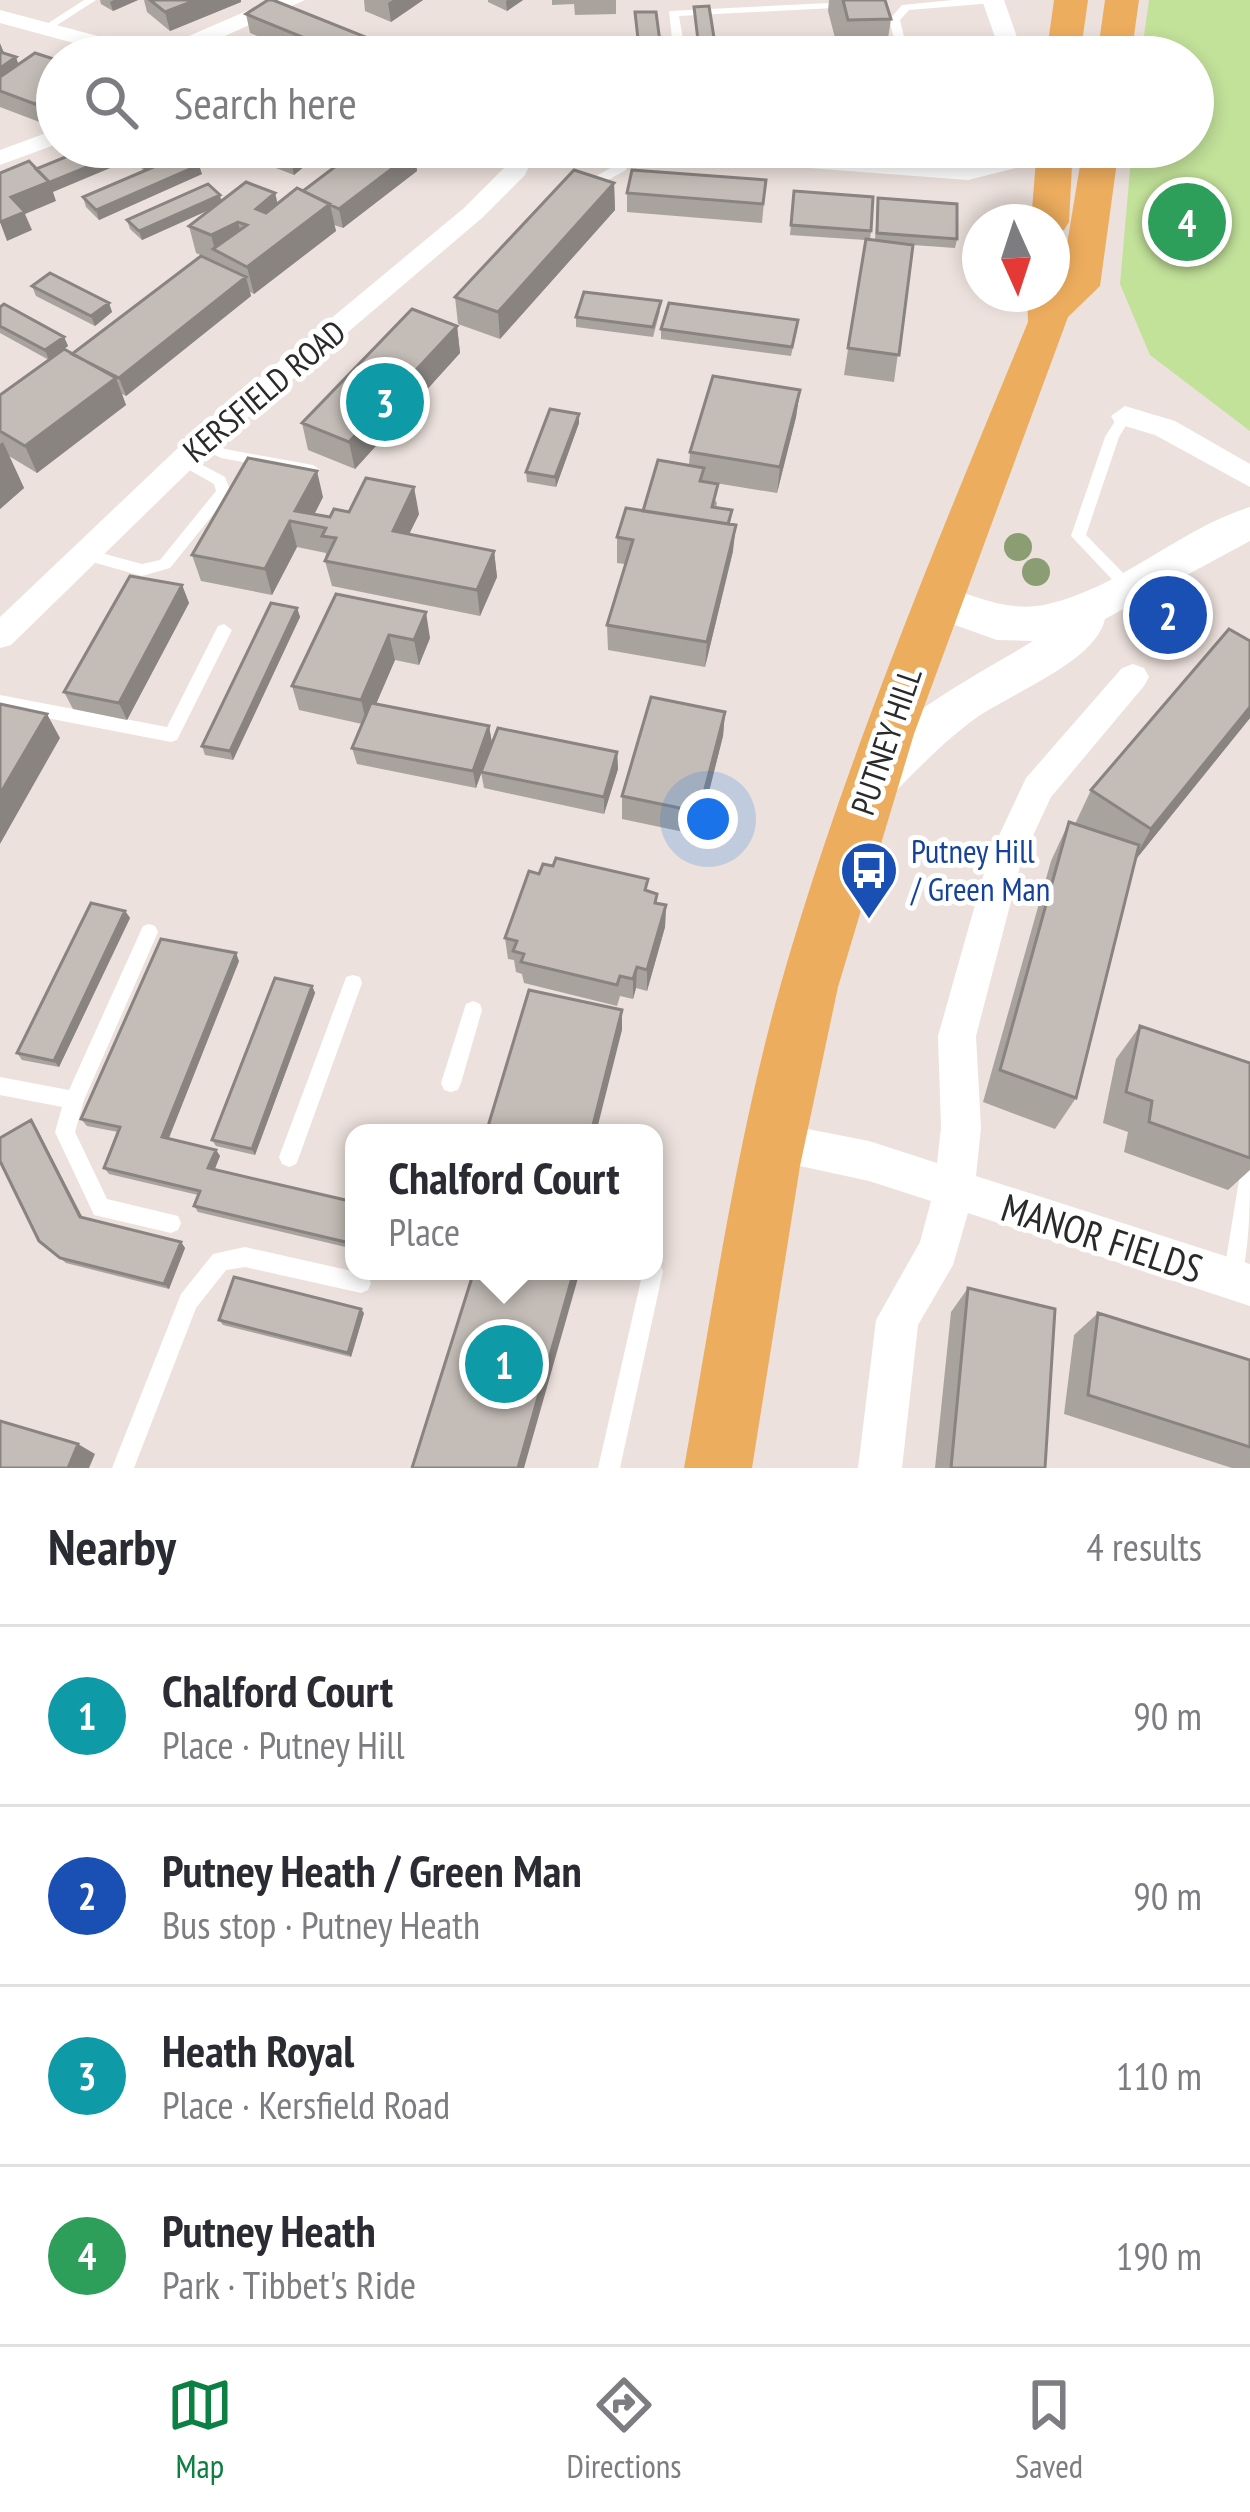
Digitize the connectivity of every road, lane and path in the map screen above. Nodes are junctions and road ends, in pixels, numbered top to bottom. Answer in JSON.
{"nodes":[{"id":1,"x":91,"y":0,"type":"edge"},
{"id":2,"x":294,"y":0,"type":"edge"},
{"id":3,"x":993,"y":0,"type":"edge"},
{"id":4,"x":1072,"y":0,"type":"edge"},
{"id":5,"x":1121,"y":0,"type":"edge"},
{"id":6,"x":857,"y":5,"type":"edge"},
{"id":7,"x":0,"y":16,"type":"edge"},
{"id":8,"x":44,"y":29,"type":"junction"},
{"id":9,"x":70,"y":36,"type":"edge"},
{"id":10,"x":203,"y":36,"type":"edge"},
{"id":11,"x":677,"y":36,"type":"edge"},
{"id":12,"x":896,"y":36,"type":"edge"},
{"id":13,"x":1005,"y":36,"type":"edge"},
{"id":14,"x":1066,"y":36,"type":"edge"},
{"id":15,"x":1117,"y":36,"type":"edge"},
{"id":16,"x":36,"y":144,"type":"edge"},
{"id":17,"x":0,"y":158,"type":"edge"},
{"id":18,"x":517,"y":168,"type":"edge"},
{"id":19,"x":620,"y":168,"type":"edge"},
{"id":20,"x":925,"y":168,"type":"edge"},
{"id":21,"x":985,"y":168,"type":"edge"},
{"id":22,"x":1054,"y":168,"type":"edge"},
{"id":23,"x":1098,"y":168,"type":"edge"},
{"id":24,"x":968,"y":172,"type":"junction"},
{"id":25,"x":593,"y":183,"type":"edge"},
{"id":26,"x":1048,"y":204,"type":"edge"},
{"id":27,"x":1051,"y":204,"type":"edge"},
{"id":28,"x":1070,"y":292,"type":"edge"},
{"id":29,"x":1045,"y":312,"type":"edge"},
{"id":30,"x":1125,"y":416,"type":"joint"},
{"id":31,"x":192,"y":450,"type":"junction"},
{"id":32,"x":313,"y":470,"type":"edge"},
{"id":33,"x":1250,"y":477,"type":"edge"},
{"id":34,"x":1250,"y":522,"type":"edge"},
{"id":35,"x":82,"y":554,"type":"junction"},
{"id":36,"x":1115,"y":594,"type":"junction"},
{"id":37,"x":936,"y":602,"type":"junction"},
{"id":38,"x":224,"y":630,"type":"dead end"},
{"id":39,"x":0,"y":636,"type":"edge"},
{"id":40,"x":1133,"y":677,"type":"dead end"},
{"id":41,"x":0,"y":702,"type":"edge"},
{"id":42,"x":870,"y":787,"type":"junction"},
{"id":43,"x":149,"y":932,"type":"dead end"},
{"id":44,"x":353,"y":983,"type":"dead end"},
{"id":45,"x":473,"y":1010,"type":"dead end"},
{"id":46,"x":451,"y":1083,"type":"dead end"},
{"id":47,"x":0,"y":1086,"type":"edge"},
{"id":48,"x":74,"y":1100,"type":"junction"},
{"id":49,"x":777,"y":1142,"type":"junction"},
{"id":50,"x":289,"y":1157,"type":"dead end"},
{"id":51,"x":1250,"y":1174,"type":"edge"},
{"id":52,"x":954,"y":1191,"type":"junction"},
{"id":53,"x":171,"y":1223,"type":"dead end"},
{"id":54,"x":345,"y":1279,"type":"edge"},
{"id":55,"x":348,"y":1280,"type":"edge"},
{"id":56,"x":651,"y":1280,"type":"edge"},
{"id":57,"x":1241,"y":1282,"type":"edge"},
{"id":58,"x":362,"y":1283,"type":"dead end"},
{"id":59,"x":123,"y":1468,"type":"edge"},
{"id":60,"x":609,"y":1468,"type":"edge"},
{"id":61,"x":718,"y":1468,"type":"edge"},
{"id":62,"x":880,"y":1468,"type":"edge"}],
"edges":[{"from":1,"to":8,"type":"lane"},
{"from":2,"to":10,"type":"street"},
{"from":3,"to":12,"type":"lane"},
{"from":3,"to":13,"type":"street"},
{"from":4,"to":14,"type":"main road"},
{"from":5,"to":15,"type":"main road"},
{"from":6,"to":11,"type":"lane"},
{"from":7,"to":8,"type":"street"},
{"from":8,"to":9,"type":"street"},
{"from":16,"to":17,"type":"street"},
{"from":18,"to":31,"type":"street","name":"KERSFIELD ROAD"},
{"from":19,"to":25,"type":"lane"},
{"from":20,"to":24,"type":"street"},
{"from":21,"to":24,"type":"street"},
{"from":22,"to":27,"type":"main road"},
{"from":23,"to":28,"type":"main road","name":"PUTNEY HILL"},
{"from":24,"to":26,"type":"street"},
{"from":29,"to":37,"type":"main road","name":"PUTNEY HILL"},
{"from":30,"to":33,"type":"street"},
{"from":30,"to":36,"type":"lane"},
{"from":31,"to":32,"type":"lane"},
{"from":31,"to":35,"type":"street","name":"KERSFIELD ROAD"},
{"from":31,"to":35,"type":"lane"},
{"from":34,"to":36,"type":"street"},
{"from":35,"to":39,"type":"street","name":"KERSFIELD ROAD"},
{"from":36,"to":37,"type":"street"},
{"from":36,"to":42,"type":"street"},
{"from":37,"to":42,"type":"main road","name":"PUTNEY HILL"},
{"from":38,"to":41,"type":"lane"},
{"from":40,"to":52,"type":"street"},
{"from":42,"to":49,"type":"main road","name":"PUTNEY HILL"},
{"from":43,"to":48,"type":"lane"},
{"from":44,"to":50,"type":"lane"},
{"from":45,"to":46,"type":"lane"},
{"from":47,"to":48,"type":"lane"},
{"from":48,"to":53,"type":"lane"},
{"from":49,"to":52,"type":"street","name":"MANOR FIELDS"},
{"from":49,"to":61,"type":"main road","name":"PUTNEY HILL"},
{"from":51,"to":57,"type":"lane"},
{"from":52,"to":57,"type":"street","name":"MANOR FIELDS"},
{"from":52,"to":62,"type":"street"},
{"from":54,"to":59,"type":"lane"},
{"from":55,"to":58,"type":"lane"},
{"from":56,"to":60,"type":"lane"}]}
